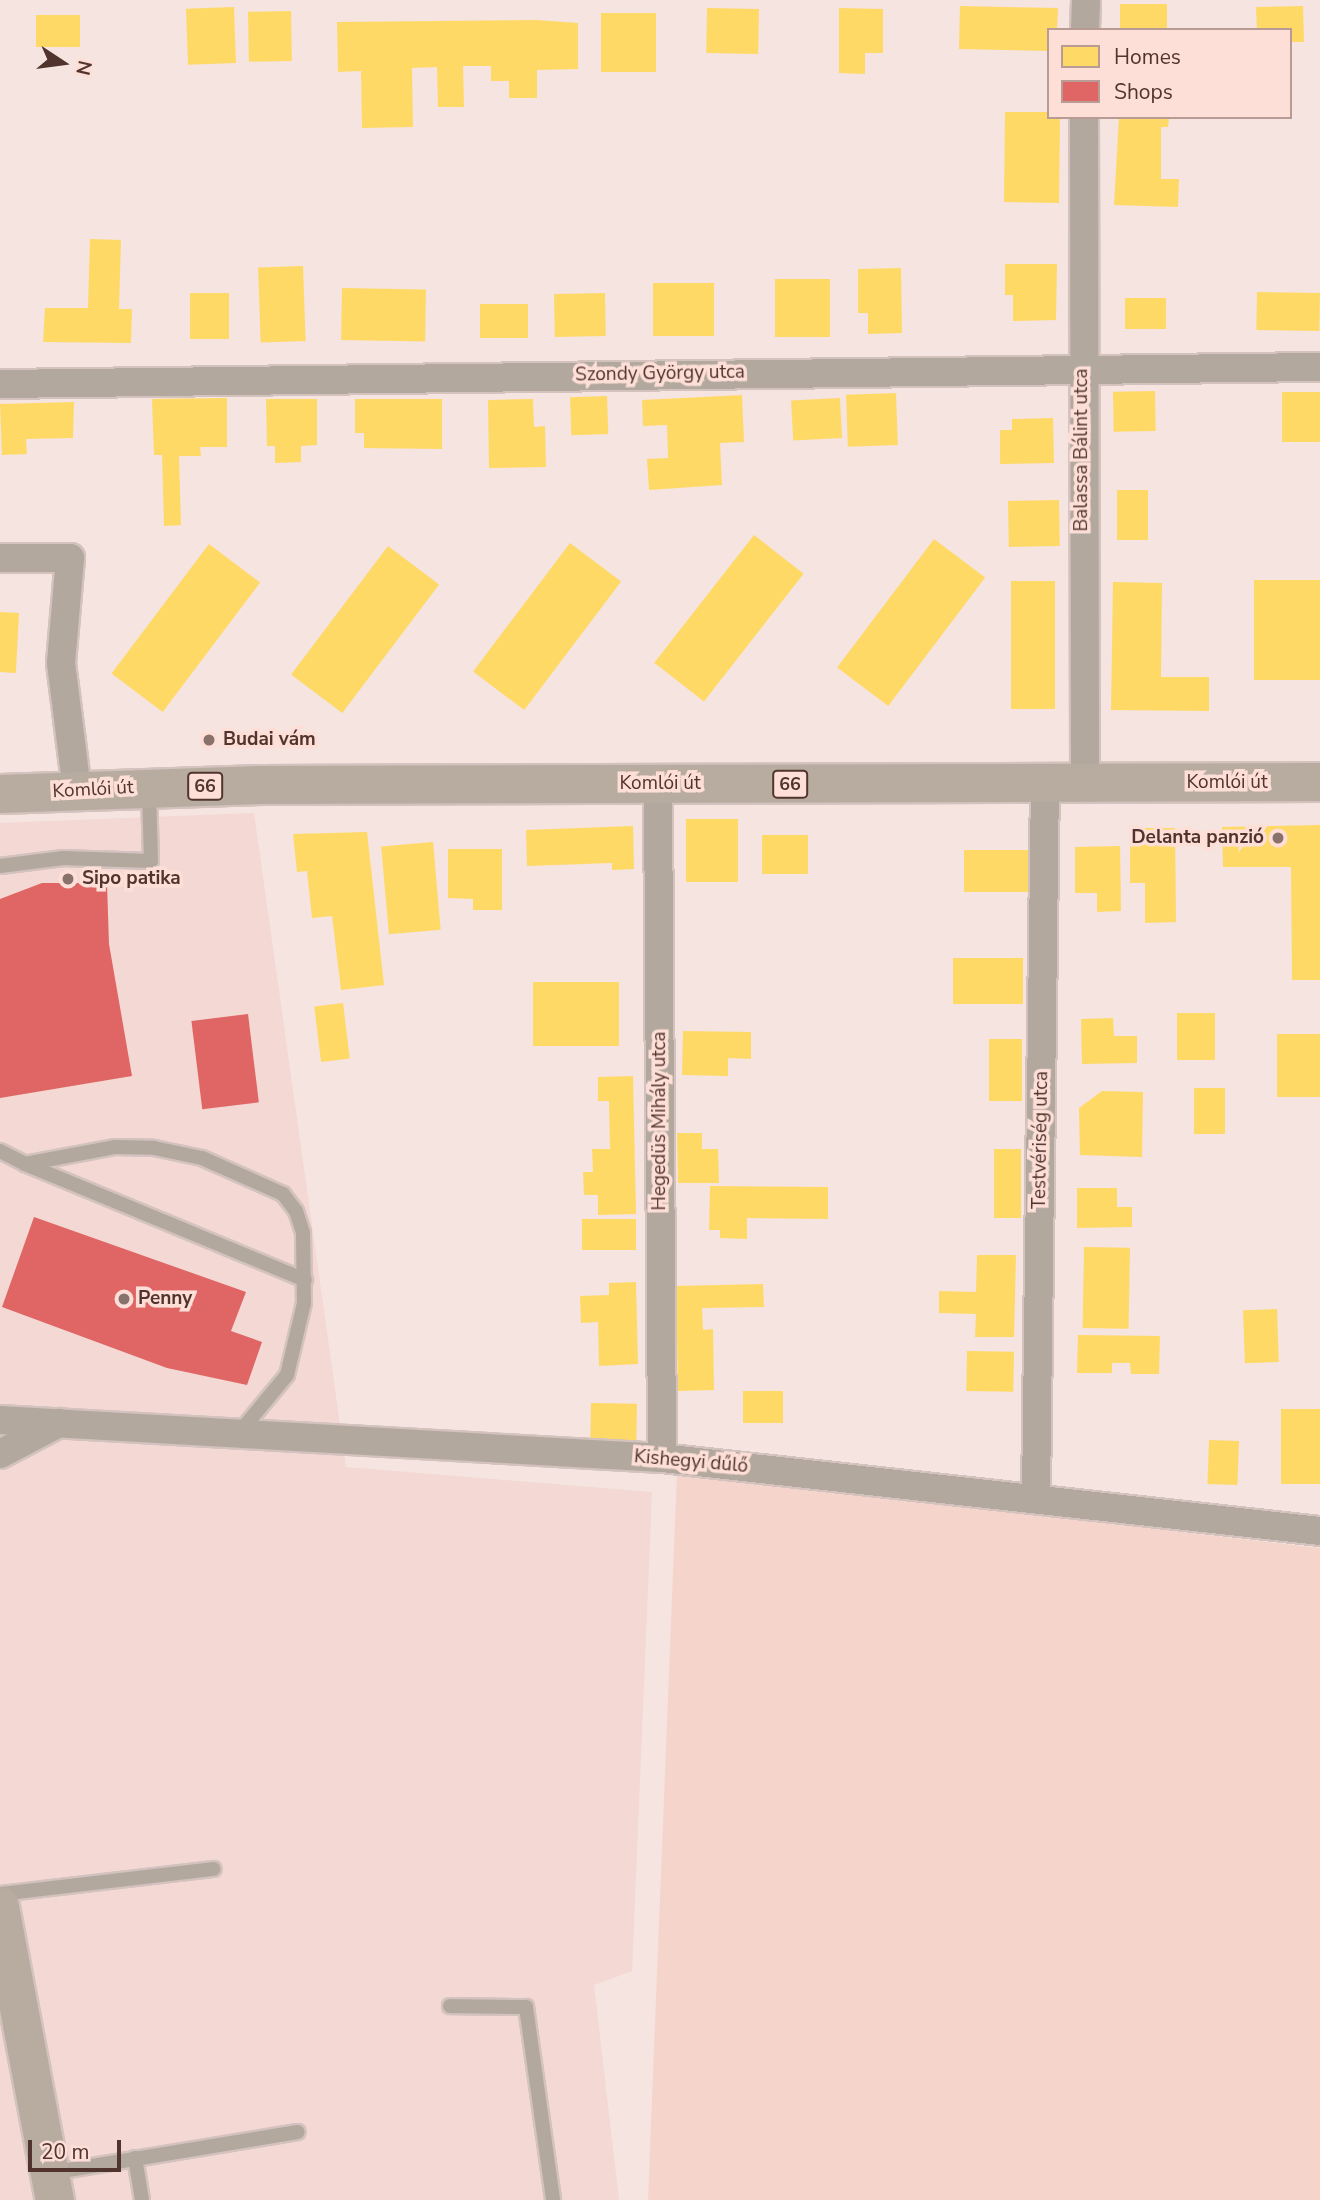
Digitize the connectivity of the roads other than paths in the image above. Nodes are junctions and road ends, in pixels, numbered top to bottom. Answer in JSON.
{"nodes":[{"id":1,"x":1086,"y":0,"type":"edge"},
{"id":2,"x":1085,"y":28,"type":"edge"},
{"id":3,"x":1084,"y":119,"type":"edge"},
{"id":4,"x":1320,"y":367,"type":"edge"},
{"id":5,"x":1081,"y":368,"type":"junction"},
{"id":6,"x":0,"y":384,"type":"edge"},
{"id":7,"x":0,"y":558,"type":"edge"},
{"id":8,"x":1320,"y":782,"type":"edge"},
{"id":9,"x":1045,"y":783,"type":"junction"},
{"id":10,"x":1085,"y":783,"type":"junction"},
{"id":11,"x":658,"y":785,"type":"junction"},
{"id":12,"x":149,"y":787,"type":"junction"},
{"id":13,"x":77,"y":790,"type":"junction"},
{"id":14,"x":4,"y":794,"type":"edge"},
{"id":15,"x":0,"y":866,"type":"edge"},
{"id":16,"x":0,"y":1151,"type":"edge"},
{"id":17,"x":25,"y":1164,"type":"junction"},
{"id":18,"x":305,"y":1280,"type":"junction"},
{"id":19,"x":0,"y":1420,"type":"edge"},
{"id":20,"x":59,"y":1423,"type":"junction"},
{"id":21,"x":239,"y":1433,"type":"junction"},
{"id":22,"x":0,"y":1454,"type":"edge"},
{"id":23,"x":662,"y":1458,"type":"junction"},
{"id":24,"x":1037,"y":1497,"type":"junction"},
{"id":25,"x":1320,"y":1531,"type":"edge"},
{"id":26,"x":214,"y":1869,"type":"dead end"},
{"id":27,"x":0,"y":1894,"type":"edge"},
{"id":28,"x":0,"y":1907,"type":"edge"},
{"id":29,"x":450,"y":2006,"type":"dead end"},
{"id":30,"x":298,"y":2132,"type":"dead end"},
{"id":31,"x":135,"y":2158,"type":"junction"},
{"id":32,"x":53,"y":2186,"type":"edge"},
{"id":33,"x":142,"y":2200,"type":"edge"},
{"id":34,"x":554,"y":2200,"type":"edge"}],
"edges":[{"from":1,"to":2,"type":"street"},
{"from":3,"to":5,"type":"street","name":"Balassa Bálint utca"},
{"from":4,"to":5,"type":"street","name":"Szondy György utca"},
{"from":5,"to":6,"type":"street","name":"Szondy György utca"},
{"from":5,"to":10,"type":"street","name":"Balassa Bálint utca"},
{"from":7,"to":13,"type":"street"},
{"from":8,"to":10,"type":"main road","name":"Komlói út","number":"66"},
{"from":9,"to":10,"type":"main road","name":"Komlói út","number":"66"},
{"from":9,"to":11,"type":"main road","name":"Komlói út","number":"66"},
{"from":9,"to":24,"type":"street","name":"Testvériség utca"},
{"from":11,"to":12,"type":"main road","name":"Komlói út","number":"66"},
{"from":11,"to":23,"type":"street","name":"Hegedüs Mihály utca"},
{"from":12,"to":13,"type":"main road","name":"Komlói út","number":"66"},
{"from":12,"to":15,"type":"lane"},
{"from":13,"to":14,"type":"main road","name":"Komlói út","number":"66"},
{"from":16,"to":17,"type":"lane"},
{"from":17,"to":18,"type":"lane"},
{"from":17,"to":18,"type":"lane"},
{"from":18,"to":21,"type":"lane"},
{"from":19,"to":20,"type":"street","name":"Kishegyi dűlő"},
{"from":20,"to":21,"type":"street","name":"Kishegyi dűlő"},
{"from":20,"to":22,"type":"street"},
{"from":21,"to":23,"type":"street","name":"Kishegyi dűlő"},
{"from":23,"to":24,"type":"street","name":"Kishegyi dűlő"},
{"from":24,"to":25,"type":"street","name":"Kishegyi dűlő"},
{"from":26,"to":27,"type":"lane"},
{"from":28,"to":32,"type":"main road"},
{"from":29,"to":34,"type":"lane"},
{"from":30,"to":31,"type":"lane"},
{"from":31,"to":32,"type":"lane"},
{"from":31,"to":33,"type":"lane"}]}
